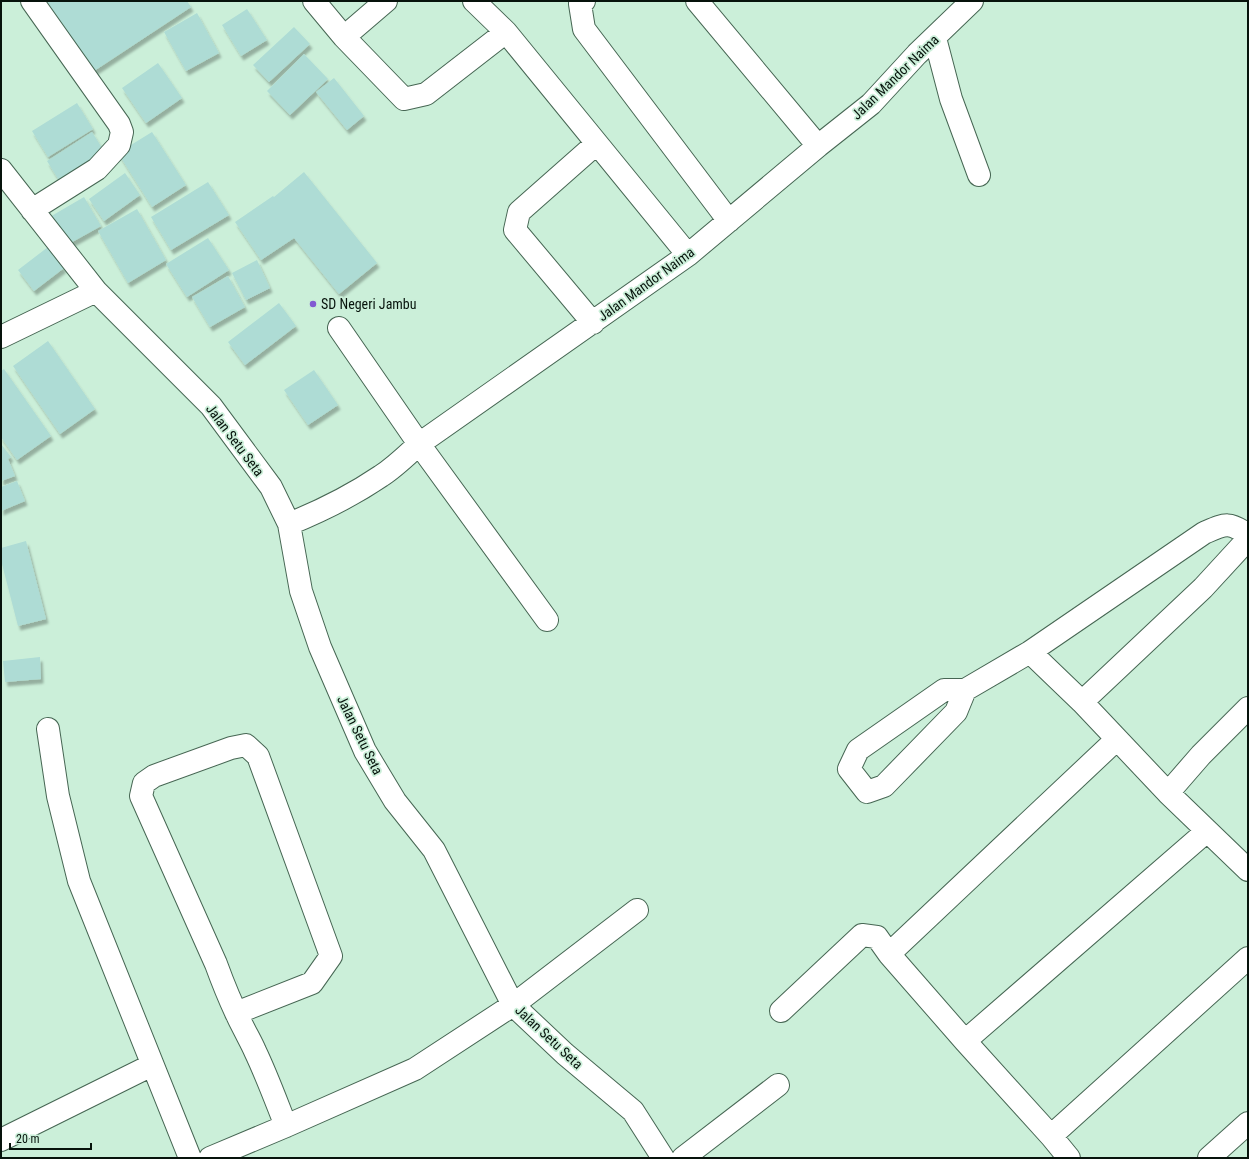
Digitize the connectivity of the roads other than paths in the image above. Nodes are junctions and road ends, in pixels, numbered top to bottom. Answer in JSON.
{"nodes":[{"id":1,"x":32,"y":1,"type":"edge"},
{"id":2,"x":314,"y":1,"type":"edge"},
{"id":3,"x":386,"y":1,"type":"edge"},
{"id":4,"x":474,"y":1,"type":"edge"},
{"id":5,"x":584,"y":1,"type":"edge"},
{"id":6,"x":697,"y":1,"type":"edge"},
{"id":7,"x":972,"y":1,"type":"edge"},
{"id":8,"x":506,"y":32,"type":"junction"},
{"id":9,"x":344,"y":37,"type":"junction"},
{"id":10,"x":935,"y":38,"type":"junction"},
{"id":11,"x":596,"y":144,"type":"junction"},
{"id":12,"x":818,"y":146,"type":"junction"},
{"id":13,"x":1,"y":170,"type":"edge"},
{"id":14,"x":979,"y":175,"type":"dead end"},
{"id":15,"x":32,"y":210,"type":"junction"},
{"id":16,"x":729,"y":221,"type":"junction"},
{"id":17,"x":688,"y":255,"type":"junction"},
{"id":18,"x":96,"y":291,"type":"junction"},
{"id":19,"x":593,"y":323,"type":"junction"},
{"id":20,"x":339,"y":328,"type":"dead end"},
{"id":21,"x":1,"y":337,"type":"edge"},
{"id":22,"x":419,"y":444,"type":"junction"},
{"id":23,"x":289,"y":524,"type":"junction"},
{"id":24,"x":1248,"y":535,"type":"edge"},
{"id":25,"x":1248,"y":539,"type":"edge"},
{"id":26,"x":547,"y":620,"type":"dead end"},
{"id":27,"x":1030,"y":652,"type":"junction"},
{"id":28,"x":965,"y":690,"type":"junction"},
{"id":29,"x":1082,"y":702,"type":"junction"},
{"id":30,"x":1248,"y":708,"type":"edge"},
{"id":31,"x":48,"y":729,"type":"dead end"},
{"id":32,"x":1117,"y":739,"type":"junction"},
{"id":33,"x":1168,"y":793,"type":"junction"},
{"id":34,"x":1207,"y":831,"type":"junction"},
{"id":35,"x":1248,"y":870,"type":"edge"},
{"id":36,"x":637,"y":910,"type":"dead end"},
{"id":37,"x":889,"y":954,"type":"junction"},
{"id":38,"x":1248,"y":958,"type":"edge"},
{"id":39,"x":513,"y":1005,"type":"junction"},
{"id":40,"x":781,"y":1011,"type":"dead end"},
{"id":41,"x":236,"y":1013,"type":"junction"},
{"id":42,"x":965,"y":1041,"type":"junction"},
{"id":43,"x":152,"y":1065,"type":"junction"},
{"id":44,"x":778,"y":1085,"type":"dead end"},
{"id":45,"x":1248,"y":1123,"type":"edge"},
{"id":46,"x":286,"y":1126,"type":"junction"},
{"id":47,"x":1051,"y":1136,"type":"junction"},
{"id":48,"x":1,"y":1140,"type":"edge"},
{"id":49,"x":190,"y":1158,"type":"edge"},
{"id":50,"x":210,"y":1158,"type":"edge"},
{"id":51,"x":663,"y":1158,"type":"edge"},
{"id":52,"x":683,"y":1158,"type":"edge"},
{"id":53,"x":1069,"y":1158,"type":"edge"},
{"id":54,"x":1209,"y":1158,"type":"edge"}],
"edges":[{"from":1,"to":15,"type":"street"},
{"from":2,"to":9,"type":"street"},
{"from":3,"to":9,"type":"street"},
{"from":4,"to":8,"type":"street"},
{"from":5,"to":16,"type":"street"},
{"from":6,"to":12,"type":"street"},
{"from":7,"to":10,"type":"street","name":"Jalan Mandor Naima"},
{"from":8,"to":9,"type":"street"},
{"from":8,"to":11,"type":"street"},
{"from":10,"to":12,"type":"street","name":"Jalan Mandor Naima"},
{"from":10,"to":14,"type":"street"},
{"from":11,"to":17,"type":"street"},
{"from":11,"to":19,"type":"street"},
{"from":12,"to":16,"type":"street","name":"Jalan Mandor Naima"},
{"from":13,"to":15,"type":"street","name":"Jalan Setu Seta"},
{"from":15,"to":18,"type":"street","name":"Jalan Setu Seta"},
{"from":16,"to":17,"type":"street","name":"Jalan Mandor Naima"},
{"from":17,"to":19,"type":"street","name":"Jalan Mandor Naima"},
{"from":18,"to":21,"type":"street"},
{"from":18,"to":23,"type":"street","name":"Jalan Setu Seta"},
{"from":19,"to":22,"type":"street","name":"Jalan Mandor Naima"},
{"from":20,"to":22,"type":"street"},
{"from":22,"to":23,"type":"street","name":"Jalan Mandor Naima"},
{"from":22,"to":26,"type":"street"},
{"from":23,"to":39,"type":"street","name":"Jalan Setu Seta"},
{"from":24,"to":27,"type":"street"},
{"from":25,"to":29,"type":"street"},
{"from":27,"to":28,"type":"street"},
{"from":27,"to":29,"type":"street"},
{"from":28,"to":28,"type":"street"},
{"from":29,"to":32,"type":"street"},
{"from":30,"to":33,"type":"street"},
{"from":31,"to":43,"type":"street"},
{"from":32,"to":33,"type":"street"},
{"from":32,"to":37,"type":"street"},
{"from":33,"to":34,"type":"street"},
{"from":34,"to":35,"type":"street"},
{"from":34,"to":42,"type":"street"},
{"from":36,"to":39,"type":"street"},
{"from":37,"to":40,"type":"street"},
{"from":37,"to":42,"type":"street"},
{"from":38,"to":47,"type":"street"},
{"from":39,"to":46,"type":"street"},
{"from":39,"to":51,"type":"street","name":"Jalan Setu Seta"},
{"from":41,"to":41,"type":"street"},
{"from":41,"to":46,"type":"street"},
{"from":42,"to":47,"type":"street"},
{"from":43,"to":48,"type":"street"},
{"from":43,"to":49,"type":"street"},
{"from":44,"to":52,"type":"street"},
{"from":45,"to":54,"type":"street"},
{"from":46,"to":50,"type":"street"},
{"from":47,"to":53,"type":"street"}]}
